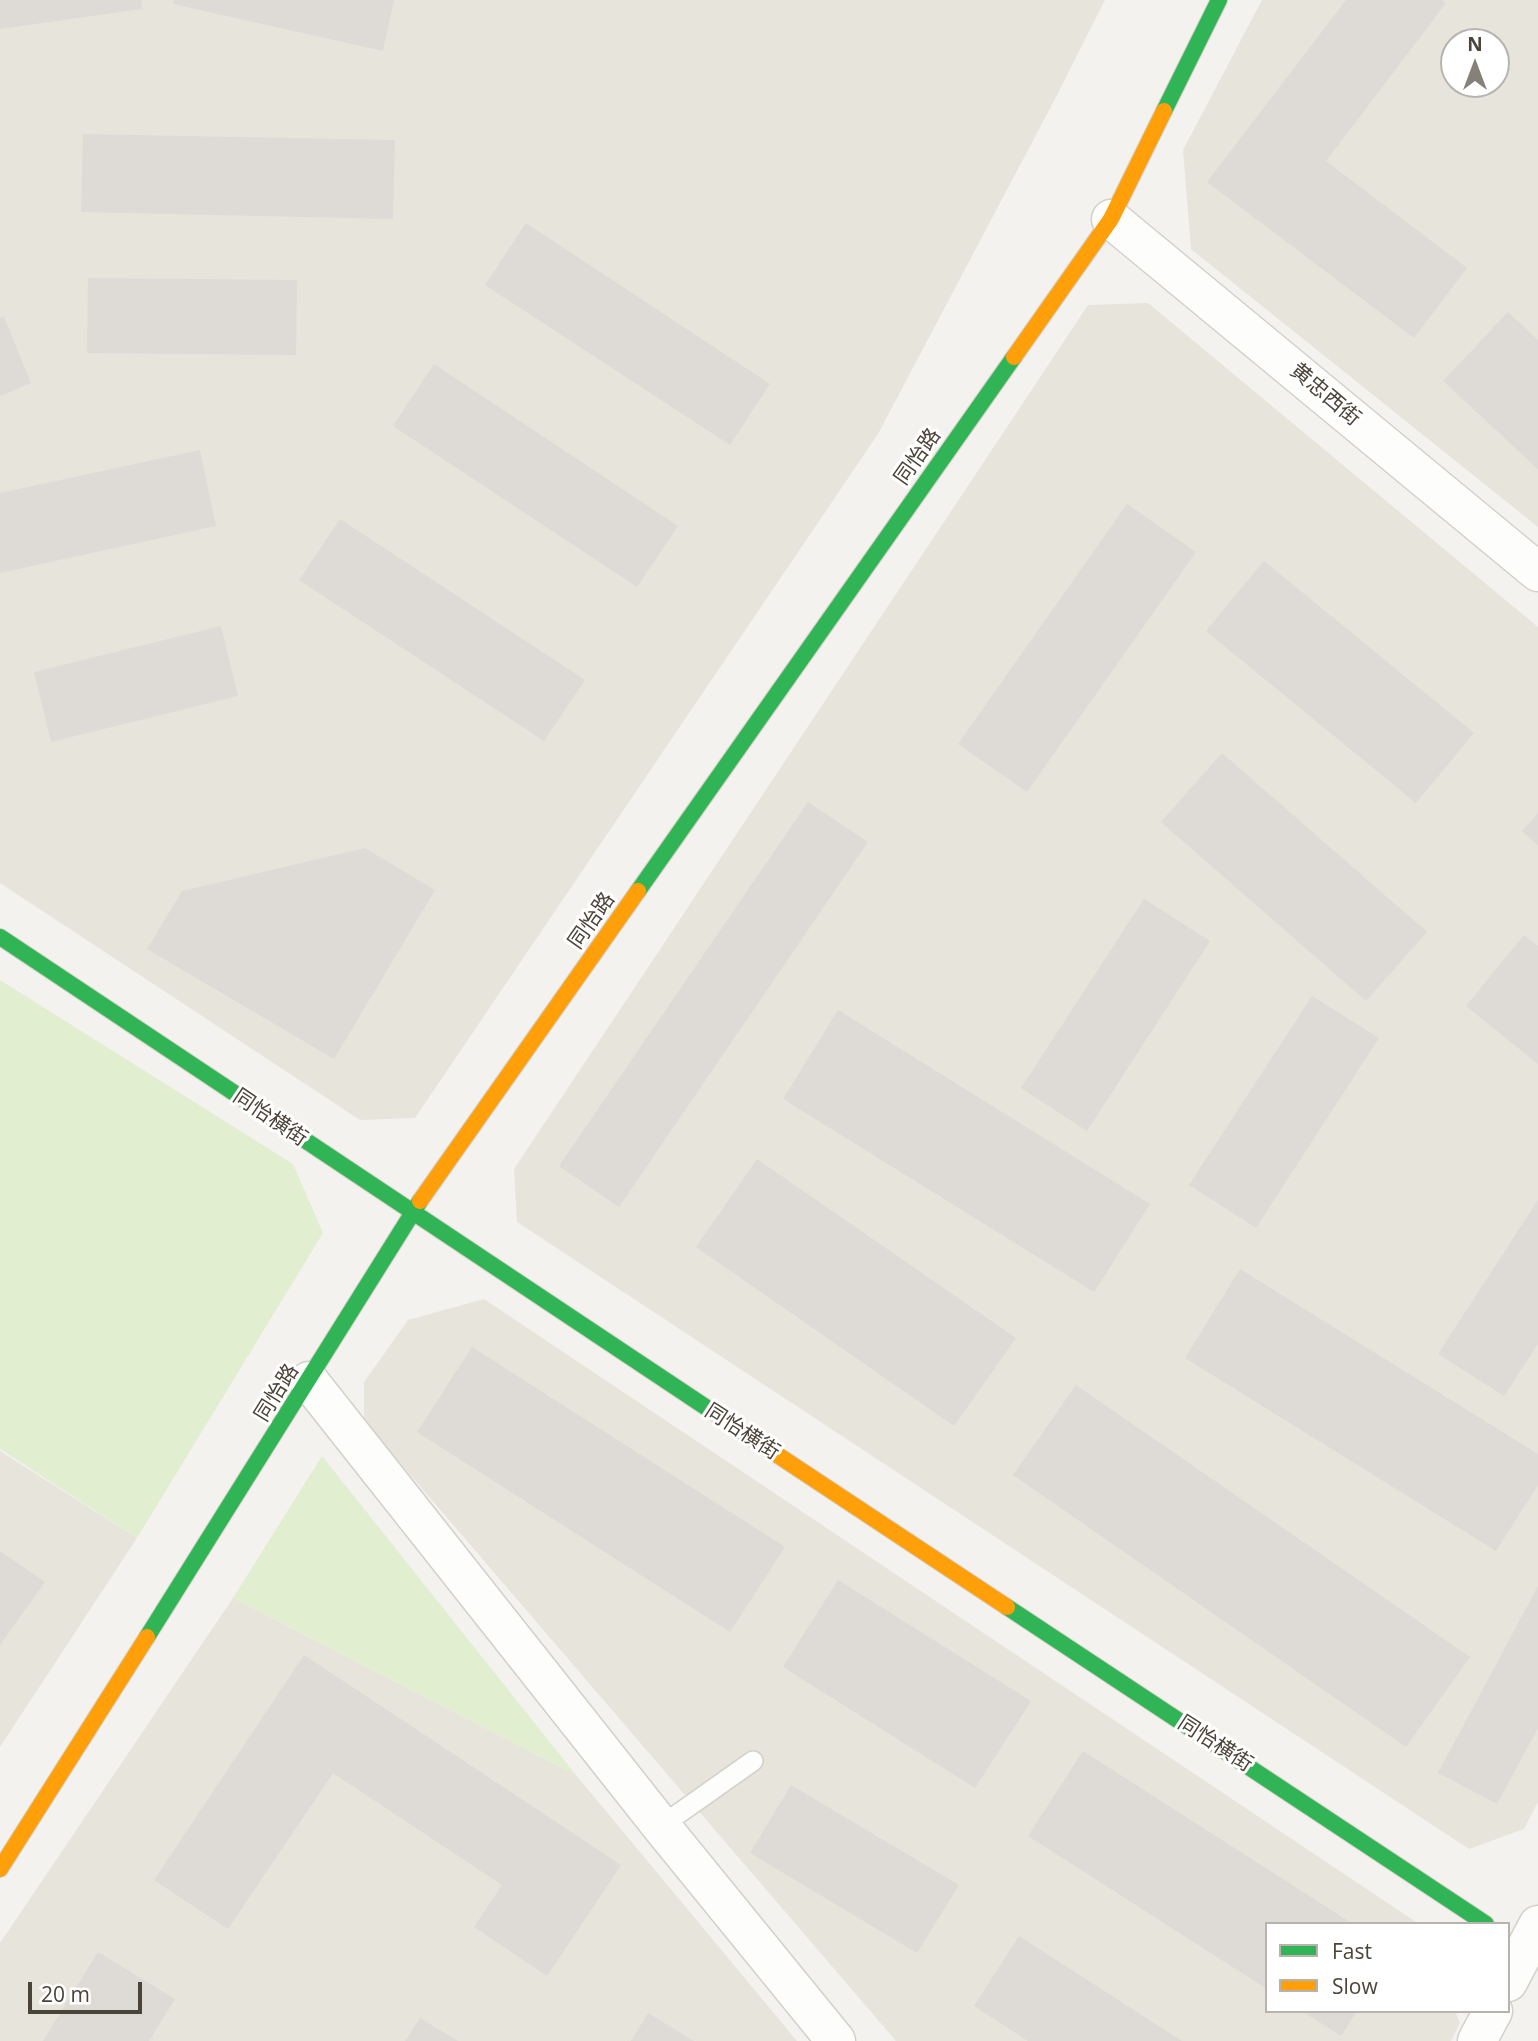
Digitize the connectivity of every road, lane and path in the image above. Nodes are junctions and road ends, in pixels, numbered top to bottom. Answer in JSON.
{"nodes":[{"id":1,"x":1219,"y":0,"type":"edge"},
{"id":2,"x":1111,"y":219,"type":"junction"},
{"id":3,"x":1538,"y":572,"type":"edge"},
{"id":4,"x":0,"y":937,"type":"edge"},
{"id":5,"x":412,"y":1213,"type":"junction"},
{"id":6,"x":309,"y":1381,"type":"junction"},
{"id":7,"x":754,"y":1761,"type":"dead end"},
{"id":8,"x":662,"y":1826,"type":"junction"},
{"id":9,"x":0,"y":1869,"type":"edge"},
{"id":10,"x":1483,"y":1922,"type":"edge"},
{"id":11,"x":1492,"y":2013,"type":"edge"},
{"id":12,"x":836,"y":2041,"type":"edge"},
{"id":13,"x":1477,"y":2041,"type":"edge"}],
"edges":[{"from":1,"to":2,"type":"street","name":"同怡路"},
{"from":2,"to":3,"type":"street","name":"黄忠西街"},
{"from":2,"to":5,"type":"street","name":"同怡路"},
{"from":4,"to":5,"type":"street","name":"同怡横街"},
{"from":5,"to":6,"type":"street","name":"同怡路"},
{"from":5,"to":10,"type":"street","name":"同怡横街"},
{"from":6,"to":8,"type":"street"},
{"from":6,"to":9,"type":"street","name":"同怡路"},
{"from":7,"to":8,"type":"lane"},
{"from":8,"to":12,"type":"street"},
{"from":11,"to":13,"type":"street"}]}
